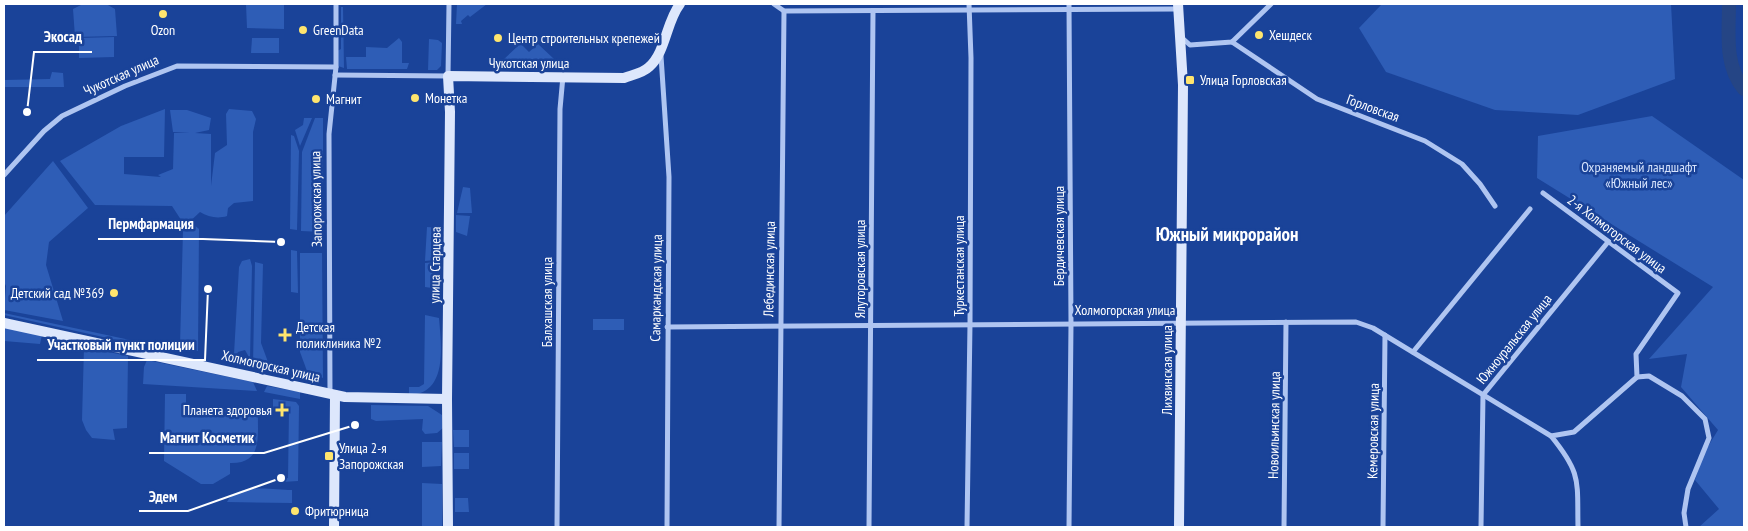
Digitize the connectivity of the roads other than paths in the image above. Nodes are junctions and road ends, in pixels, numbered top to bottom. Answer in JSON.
{"nodes":[{"id":1,"x":336,"y":4,"type":"edge"},
{"id":2,"x":449,"y":4,"type":"edge"},
{"id":3,"x":680,"y":4,"type":"edge"},
{"id":4,"x":774,"y":4,"type":"edge"},
{"id":5,"x":1271,"y":4,"type":"edge"},
{"id":6,"x":969,"y":6,"type":"edge"},
{"id":7,"x":1069,"y":6,"type":"edge"},
{"id":8,"x":1178,"y":7,"type":"edge"},
{"id":9,"x":784,"y":11,"type":"junction"},
{"id":10,"x":873,"y":11,"type":"junction"},
{"id":11,"x":1178,"y":35,"type":"junction"},
{"id":12,"x":1232,"y":42,"type":"junction"},
{"id":13,"x":660,"y":48,"type":"junction"},
{"id":14,"x":336,"y":67,"type":"junction"},
{"id":15,"x":335,"y":75,"type":"junction"},
{"id":16,"x":448,"y":76,"type":"junction"},
{"id":17,"x":563,"y":76,"type":"junction"},
{"id":18,"x":4,"y":175,"type":"edge"},
{"id":19,"x":1543,"y":194,"type":"dead end"},
{"id":20,"x":1494,"y":206,"type":"dead end"},
{"id":21,"x":1530,"y":209,"type":"dead end"},
{"id":22,"x":1608,"y":242,"type":"junction"},
{"id":23,"x":1286,"y":322,"type":"junction"},
{"id":24,"x":4,"y":323,"type":"edge"},
{"id":25,"x":1181,"y":323,"type":"junction"},
{"id":26,"x":970,"y":324,"type":"junction"},
{"id":27,"x":1071,"y":324,"type":"junction"},
{"id":28,"x":871,"y":325,"type":"junction"},
{"id":29,"x":779,"y":326,"type":"junction"},
{"id":30,"x":667,"y":327,"type":"junction"},
{"id":31,"x":1385,"y":335,"type":"junction"},
{"id":32,"x":1413,"y":352,"type":"junction"},
{"id":33,"x":1637,"y":377,"type":"junction"},
{"id":34,"x":333,"y":395,"type":"junction"},
{"id":35,"x":1483,"y":395,"type":"junction"},
{"id":36,"x":446,"y":399,"type":"junction"},
{"id":37,"x":1551,"y":436,"type":"junction"},
{"id":38,"x":334,"y":527,"type":"edge"},
{"id":39,"x":448,"y":527,"type":"edge"},
{"id":40,"x":558,"y":527,"type":"edge"},
{"id":41,"x":667,"y":527,"type":"edge"},
{"id":42,"x":779,"y":527,"type":"edge"},
{"id":43,"x":869,"y":527,"type":"edge"},
{"id":44,"x":967,"y":527,"type":"edge"},
{"id":45,"x":1069,"y":527,"type":"edge"},
{"id":46,"x":1179,"y":527,"type":"edge"},
{"id":47,"x":1284,"y":527,"type":"edge"},
{"id":48,"x":1383,"y":527,"type":"edge"},
{"id":49,"x":1481,"y":527,"type":"edge"},
{"id":50,"x":1578,"y":527,"type":"edge"},
{"id":51,"x":1686,"y":527,"type":"edge"}],
"edges":[{"from":1,"to":14,"type":"street","name":"Запорожская улица"},
{"from":2,"to":16,"type":"street","name":"улица Старцева"},
{"from":3,"to":13,"type":"main road","name":"Чукотская улица"},
{"from":4,"to":9,"type":"street"},
{"from":5,"to":12,"type":"street"},
{"from":6,"to":7,"type":"street"},
{"from":6,"to":10,"type":"street"},
{"from":6,"to":26,"type":"street","name":"Туркестанская улица"},
{"from":7,"to":8,"type":"street"},
{"from":7,"to":27,"type":"street","name":"Бердичевская улица"},
{"from":8,"to":11,"type":"main road","name":"Лихвинская улица"},
{"from":9,"to":10,"type":"street"},
{"from":9,"to":29,"type":"street","name":"Лебединская улица"},
{"from":10,"to":28,"type":"street","name":"Ялуторовская улица"},
{"from":11,"to":12,"type":"street"},
{"from":11,"to":25,"type":"main road","name":"Лихвинская улица"},
{"from":12,"to":20,"type":"street","name":"Горловская"},
{"from":13,"to":17,"type":"main road","name":"Чукотская улица"},
{"from":13,"to":30,"type":"street","name":"Самаркандская улица"},
{"from":14,"to":15,"type":"street","name":"Запорожская улица"},
{"from":14,"to":18,"type":"street","name":"Чукотская улица"},
{"from":15,"to":16,"type":"street","name":"Чукотская улица"},
{"from":15,"to":34,"type":"street","name":"Запорожская улица"},
{"from":16,"to":17,"type":"main road","name":"Чукотская улица"},
{"from":16,"to":36,"type":"main road","name":"улица Старцева"},
{"from":17,"to":40,"type":"street","name":"Балхашская улица"},
{"from":19,"to":22,"type":"street","name":"2-я Холмогорская улица"},
{"from":21,"to":32,"type":"street"},
{"from":22,"to":33,"type":"street","name":"2-я Холмогорская улица"},
{"from":22,"to":35,"type":"street","name":"Южноуральская улица"},
{"from":23,"to":25,"type":"street","name":"Холмогорская улица"},
{"from":23,"to":31,"type":"street","name":"Холмогорская улица"},
{"from":23,"to":47,"type":"street","name":"Новоильинская улица"},
{"from":24,"to":34,"type":"main road","name":"Холмогорская улица"},
{"from":25,"to":27,"type":"street","name":"Холмогорская улица"},
{"from":25,"to":46,"type":"main road","name":"Лихвинская улица"},
{"from":26,"to":27,"type":"street","name":"Холмогорская улица"},
{"from":26,"to":28,"type":"street","name":"Холмогорская улица"},
{"from":26,"to":44,"type":"street","name":"Туркестанская улица"},
{"from":27,"to":45,"type":"street","name":"Бердичевская улица"},
{"from":28,"to":29,"type":"street","name":"Холмогорская улица"},
{"from":28,"to":43,"type":"street","name":"Ялуторовская улица"},
{"from":29,"to":30,"type":"street","name":"Холмогорская улица"},
{"from":29,"to":42,"type":"street","name":"Лебединская улица"},
{"from":30,"to":41,"type":"street","name":"Самаркандская улица"},
{"from":31,"to":32,"type":"street","name":"Холмогорская улица"},
{"from":31,"to":48,"type":"street","name":"Кемеровская улица"},
{"from":32,"to":35,"type":"street","name":"Холмогорская улица"},
{"from":33,"to":37,"type":"street"},
{"from":33,"to":51,"type":"street"},
{"from":34,"to":36,"type":"main road","name":"Холмогорская улица"},
{"from":34,"to":38,"type":"main road","name":"Запорожская улица"},
{"from":35,"to":37,"type":"street","name":"Холмогорская улица"},
{"from":35,"to":49,"type":"street","name":"Южноуральская улица"},
{"from":36,"to":39,"type":"main road","name":"улица Старцева"},
{"from":37,"to":50,"type":"street","name":"Холмогорская улица"}]}
